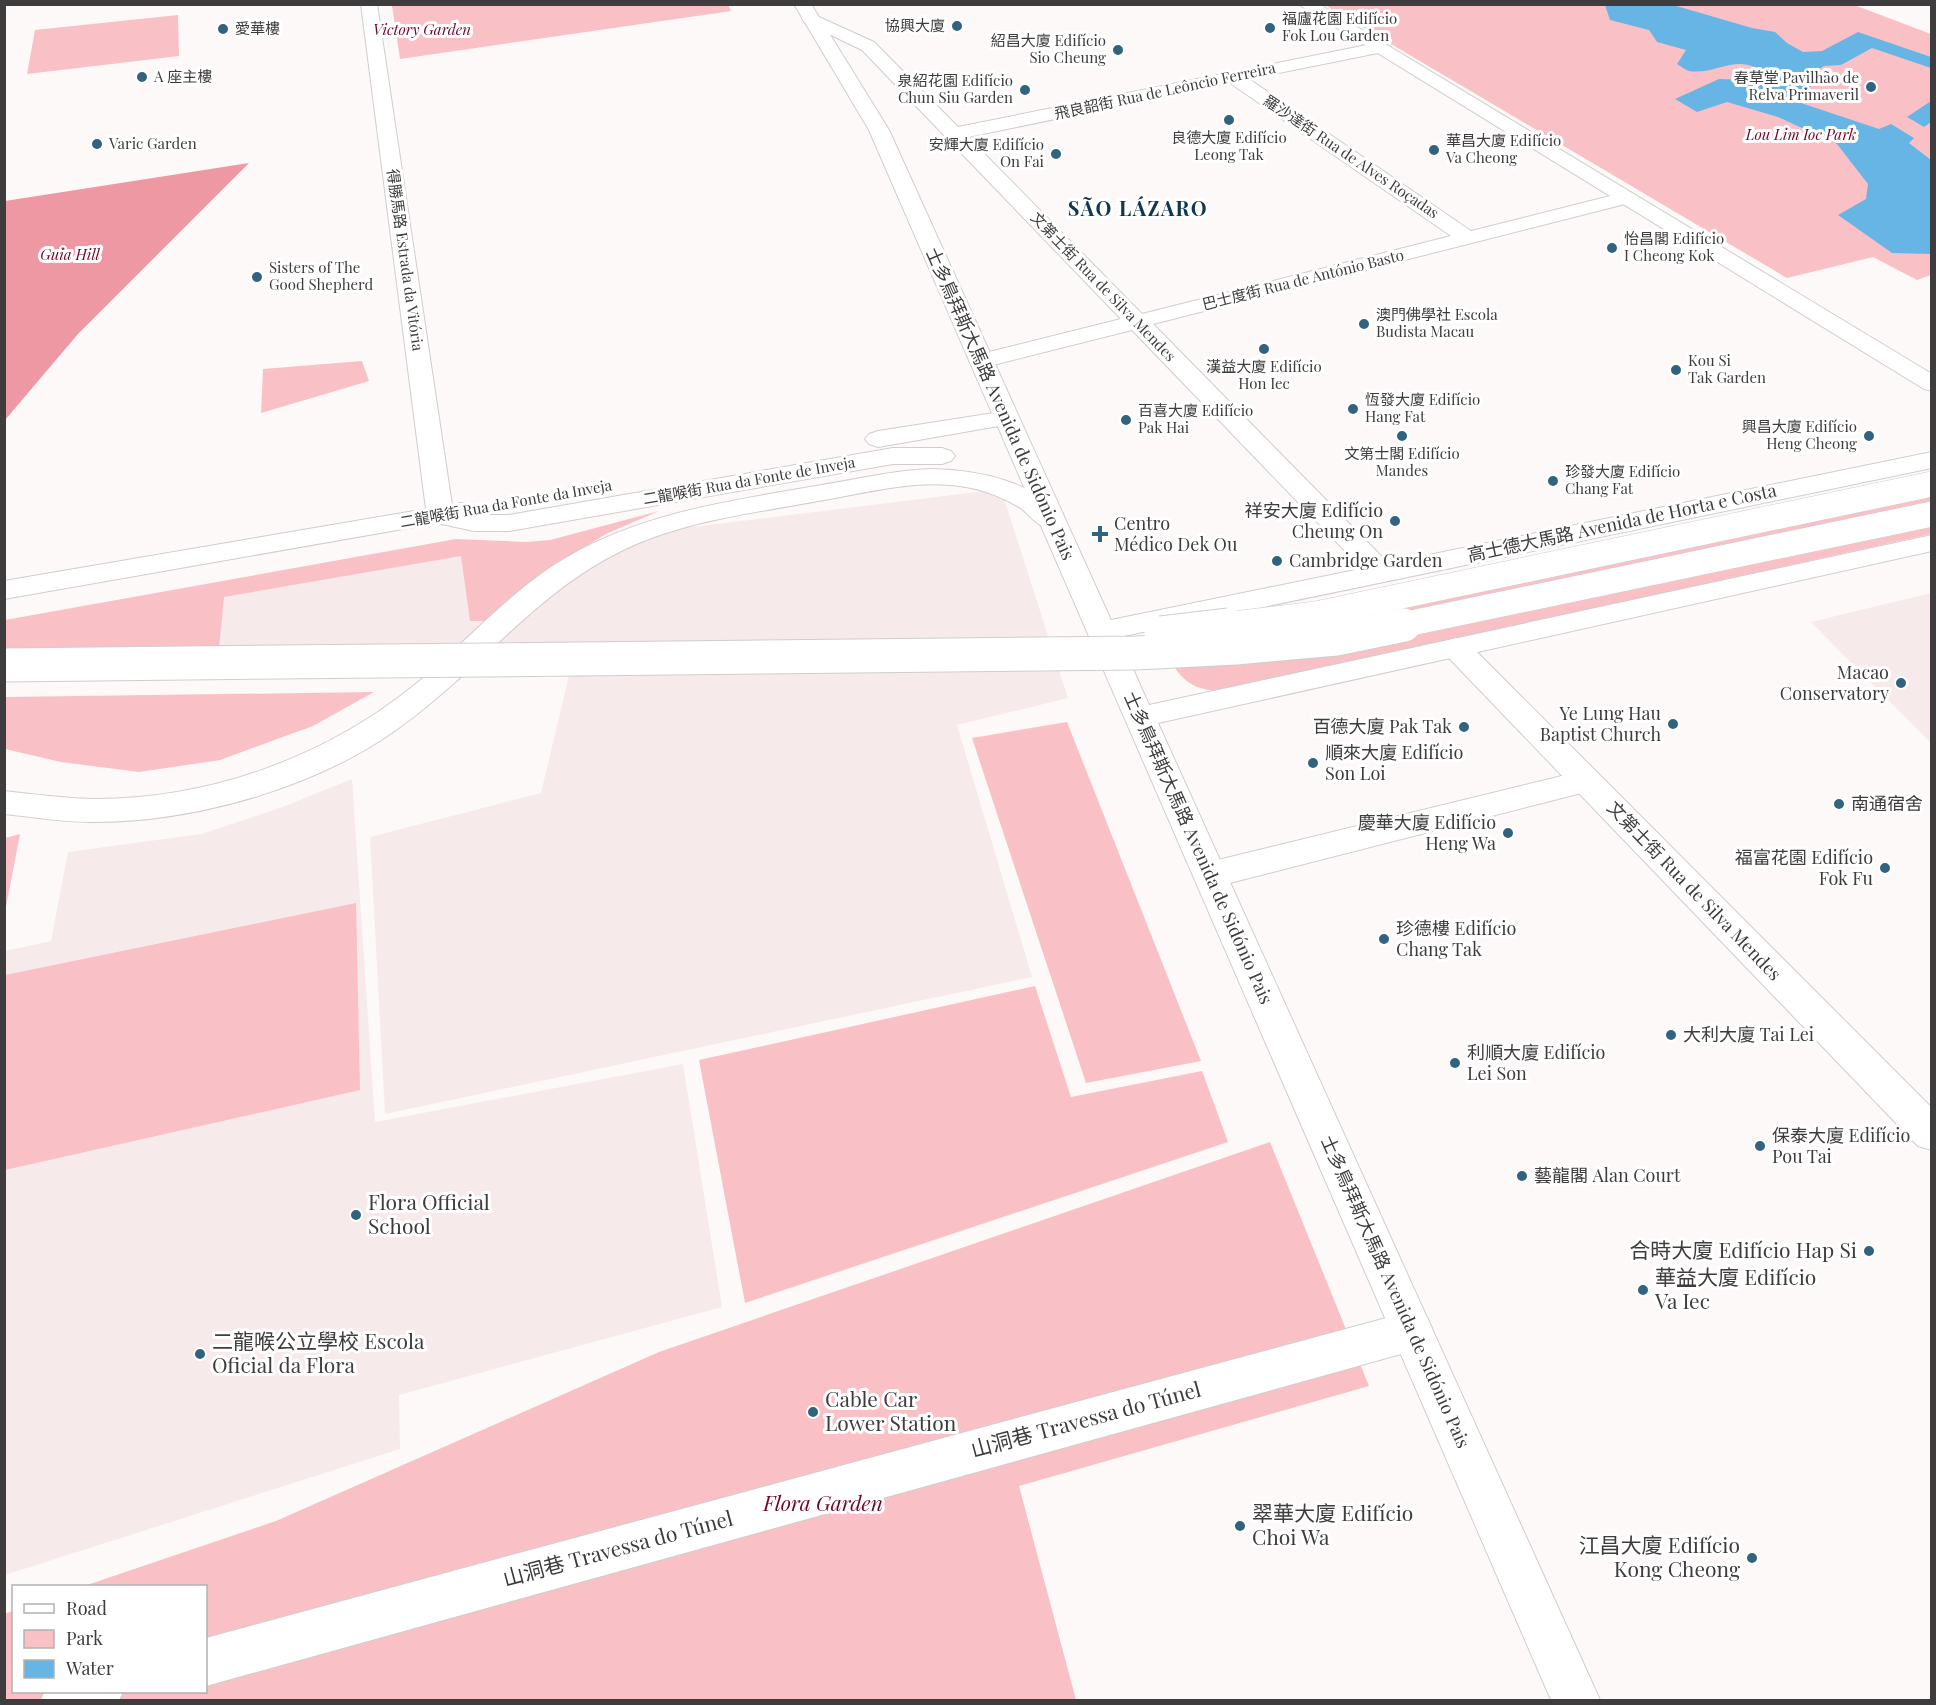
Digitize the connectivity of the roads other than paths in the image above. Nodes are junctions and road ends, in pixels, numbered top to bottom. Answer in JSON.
{"nodes":[{"id":1,"x":369,"y":4,"type":"edge"},
{"id":2,"x":1306,"y":4,"type":"edge"},
{"id":3,"x":806,"y":11,"type":"edge"},
{"id":4,"x":1377,"y":48,"type":"junction"},
{"id":5,"x":1233,"y":77,"type":"junction"},
{"id":6,"x":954,"y":134,"type":"junction"},
{"id":7,"x":1626,"y":198,"type":"junction"},
{"id":8,"x":1468,"y":238,"type":"junction"},
{"id":9,"x":1137,"y":322,"type":"junction"},
{"id":10,"x":981,"y":361,"type":"junction"},
{"id":11,"x":1932,"y":384,"type":"edge"},
{"id":12,"x":1007,"y":418,"type":"junction"},
{"id":13,"x":1932,"y":460,"type":"edge"},
{"id":14,"x":1932,"y":484,"type":"edge"},
{"id":15,"x":1049,"y":513,"type":"junction"},
{"id":16,"x":1932,"y":514,"type":"edge"},
{"id":17,"x":440,"y":515,"type":"junction"},
{"id":18,"x":1932,"y":543,"type":"edge"},
{"id":19,"x":1382,"y":573,"type":"junction"},
{"id":20,"x":4,"y":590,"type":"edge"},
{"id":21,"x":1101,"y":631,"type":"junction"},
{"id":22,"x":1456,"y":648,"type":"junction"},
{"id":23,"x":965,"y":654,"type":"junction"},
{"id":24,"x":4,"y":665,"type":"edge"},
{"id":25,"x":1140,"y":717,"type":"junction"},
{"id":26,"x":1586,"y":781,"type":"junction"},
{"id":27,"x":4,"y":802,"type":"edge"},
{"id":28,"x":1210,"y":875,"type":"junction"},
{"id":29,"x":1932,"y":1134,"type":"edge"},
{"id":30,"x":1412,"y":1331,"type":"junction"},
{"id":31,"x":207,"y":1662,"type":"edge"},
{"id":32,"x":94,"y":1693,"type":"edge"},
{"id":33,"x":65,"y":1701,"type":"edge"},
{"id":34,"x":1576,"y":1701,"type":"edge"}],
"edges":[{"from":1,"to":17,"type":"street","name":"得勝馬路 Estrada da Vitória"},
{"from":2,"to":4,"type":"street"},
{"from":3,"to":6,"type":"street","name":"文第士街 Rua de Silva Mendes"},
{"from":3,"to":10,"type":"street","name":"士多鳥拜斯大馬路 Avenida de Sidónio Pais"},
{"from":4,"to":5,"type":"street","name":"飛良韶街 Rua de Leôncio Ferreira"},
{"from":4,"to":7,"type":"street"},
{"from":5,"to":6,"type":"street","name":"飛良韶街 Rua de Leôncio Ferreira"},
{"from":5,"to":8,"type":"street","name":"羅沙達街 Rua de Alves Roçadas"},
{"from":6,"to":9,"type":"street","name":"文第士街 Rua de Silva Mendes"},
{"from":7,"to":8,"type":"street","name":"巴士度街 Rua de António Basto"},
{"from":7,"to":11,"type":"street"},
{"from":8,"to":9,"type":"street","name":"巴士度街 Rua de António Basto"},
{"from":9,"to":10,"type":"street","name":"巴士度街 Rua de António Basto"},
{"from":9,"to":19,"type":"street","name":"文第士街 Rua de Silva Mendes"},
{"from":10,"to":12,"type":"street","name":"士多鳥拜斯大馬路 Avenida de Sidónio Pais"},
{"from":12,"to":15,"type":"street","name":"士多鳥拜斯大馬路 Avenida de Sidónio Pais"},
{"from":12,"to":17,"type":"street","name":"二龍喉街 Rua da Fonte da Inveja"},
{"from":13,"to":19,"type":"street","name":"高士德大馬路 Avenida de Horta e Costa"},
{"from":14,"to":23,"type":"street","bridge":true},
{"from":15,"to":17,"type":"street","name":"二龍喉街 Rua da Fonte de Inveja"},
{"from":15,"to":21,"type":"street","name":"士多鳥拜斯大馬路 Avenida de Sidónio Pais"},
{"from":15,"to":27,"type":"street"},
{"from":16,"to":23,"type":"street","bridge":true},
{"from":17,"to":20,"type":"street","name":"二龍喉街 Rua da Fonte da Inveja"},
{"from":18,"to":22,"type":"street"},
{"from":19,"to":21,"type":"street","name":"高士德大馬路 Avenida de Horta e Costa"},
{"from":21,"to":25,"type":"street","name":"士多鳥拜斯大馬路 Avenida de Sidónio Pais"},
{"from":22,"to":25,"type":"street"},
{"from":22,"to":26,"type":"street","name":"文第士街 Rua de Silva Mendes"},
{"from":23,"to":24,"type":"street","bridge":true},
{"from":25,"to":28,"type":"street","name":"士多鳥拜斯大馬路 Avenida de Sidónio Pais"},
{"from":26,"to":28,"type":"street"},
{"from":26,"to":29,"type":"street","name":"文第士街 Rua de Silva Mendes"},
{"from":28,"to":30,"type":"street","name":"士多鳥拜斯大馬路 Avenida de Sidónio Pais"},
{"from":30,"to":31,"type":"street","name":"山洞巷 Travessa do Túnel"},
{"from":30,"to":34,"type":"street","name":"士多鳥拜斯大馬路 Avenida de Sidónio Pais"},
{"from":32,"to":33,"type":"street"}]}
